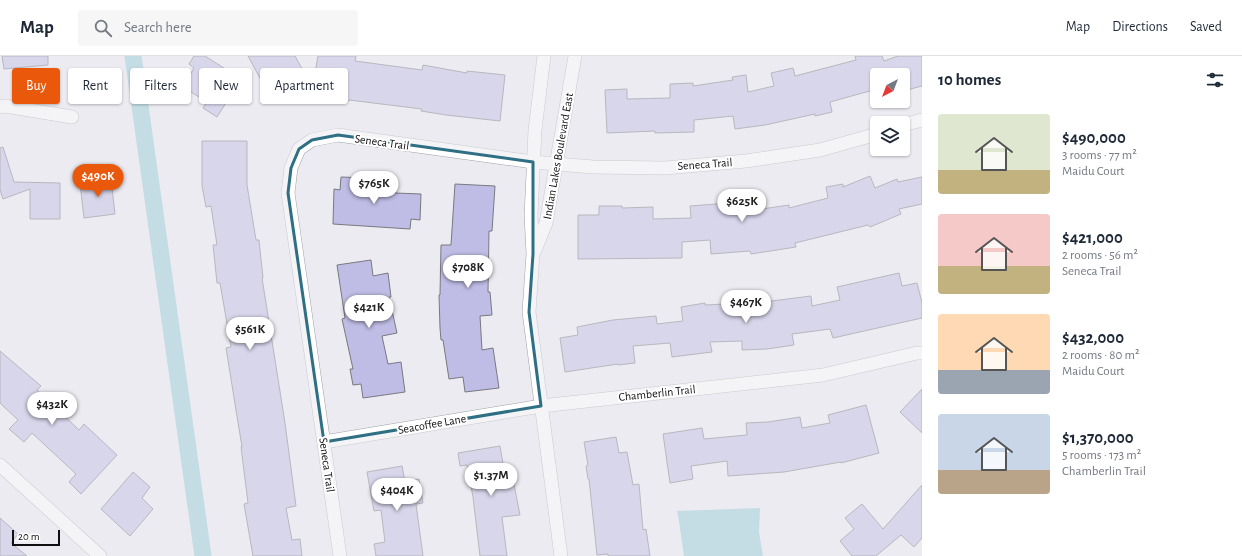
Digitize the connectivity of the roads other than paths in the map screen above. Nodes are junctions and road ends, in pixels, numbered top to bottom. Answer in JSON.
{"nodes":[{"id":1,"x":544,"y":56,"type":"edge"},
{"id":2,"x":575,"y":56,"type":"edge"},
{"id":3,"x":0,"y":107,"type":"edge"},
{"id":4,"x":72,"y":117,"type":"dead end"},
{"id":5,"x":922,"y":120,"type":"edge"},
{"id":6,"x":910,"y":124,"type":"edge"},
{"id":7,"x":870,"y":136,"type":"edge"},
{"id":8,"x":534,"y":162,"type":"junction"},
{"id":9,"x":556,"y":164,"type":"junction"},
{"id":10,"x":533,"y":254,"type":"junction"},
{"id":11,"x":922,"y":353,"type":"edge"},
{"id":12,"x":541,"y":406,"type":"junction"},
{"id":13,"x":324,"y":442,"type":"junction"},
{"id":14,"x":0,"y":465,"type":"edge"},
{"id":15,"x":100,"y":556,"type":"edge"},
{"id":16,"x":340,"y":556,"type":"edge"},
{"id":17,"x":561,"y":556,"type":"edge"}],
"edges":[{"from":1,"to":8,"type":"street","name":"Indian Lakes Boulevard East"},
{"from":2,"to":9,"type":"street","name":"Indian Lakes Boulevard East"},
{"from":3,"to":4,"type":"street"},
{"from":5,"to":6,"type":"street"},
{"from":7,"to":9,"type":"street","name":"Seneca Trail"},
{"from":8,"to":9,"type":"street","name":"Seneca Trail"},
{"from":8,"to":10,"type":"street","name":"Indian Lakes Boulevard East"},
{"from":8,"to":13,"type":"street","name":"Seneca Trail"},
{"from":9,"to":10,"type":"street","name":"Indian Lakes Boulevard East"},
{"from":10,"to":12,"type":"street","name":"Indian Lakes Boulevard East"},
{"from":11,"to":12,"type":"street","name":"Chamberlin Trail"},
{"from":12,"to":13,"type":"street","name":"Seacoffee Lane"},
{"from":12,"to":17,"type":"street"},
{"from":13,"to":16,"type":"street","name":"Seneca Trail"},
{"from":14,"to":15,"type":"street"}]}
